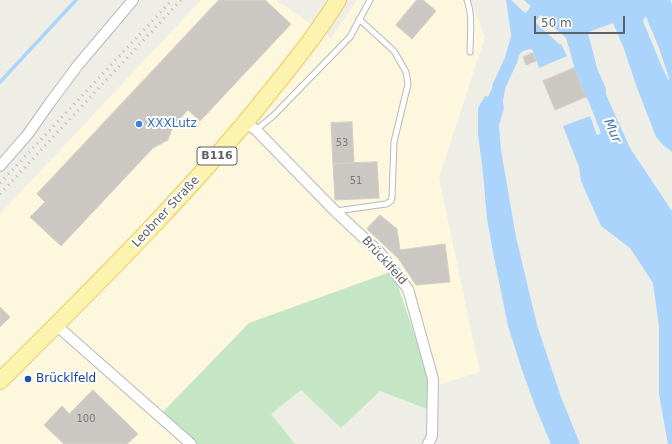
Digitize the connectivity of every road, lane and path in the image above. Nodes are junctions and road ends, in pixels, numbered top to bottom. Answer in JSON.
{"nodes":[{"id":1,"x":133,"y":0,"type":"edge"},
{"id":2,"x":370,"y":0,"type":"edge"},
{"id":3,"x":467,"y":0,"type":"edge"},
{"id":4,"x":335,"y":5,"type":"edge"},
{"id":5,"x":359,"y":18,"type":"junction"},
{"id":6,"x":470,"y":52,"type":"dead end"},
{"id":7,"x":251,"y":126,"type":"junction"},
{"id":8,"x":0,"y":166,"type":"edge"},
{"id":9,"x":335,"y":211,"type":"junction"},
{"id":10,"x":56,"y":325,"type":"junction"},
{"id":11,"x":0,"y":381,"type":"edge"},
{"id":12,"x":191,"y":444,"type":"edge"},
{"id":13,"x":428,"y":444,"type":"edge"}],
"edges":[{"from":1,"to":8,"type":"street"},
{"from":2,"to":5,"type":"lane"},
{"from":3,"to":6,"type":"lane"},
{"from":4,"to":7,"type":"main road","name":"Leobner Straße","number":"B116"},
{"from":5,"to":7,"type":"lane"},
{"from":5,"to":9,"type":"lane"},
{"from":7,"to":9,"type":"street","name":"Brücklfeld"},
{"from":7,"to":10,"type":"main road","name":"Leobner Straße","number":"B116"},
{"from":9,"to":13,"type":"street","name":"Brücklfeld"},
{"from":10,"to":11,"type":"main road","name":"Leobner Straße","number":"B116"},
{"from":10,"to":12,"type":"street"}]}
